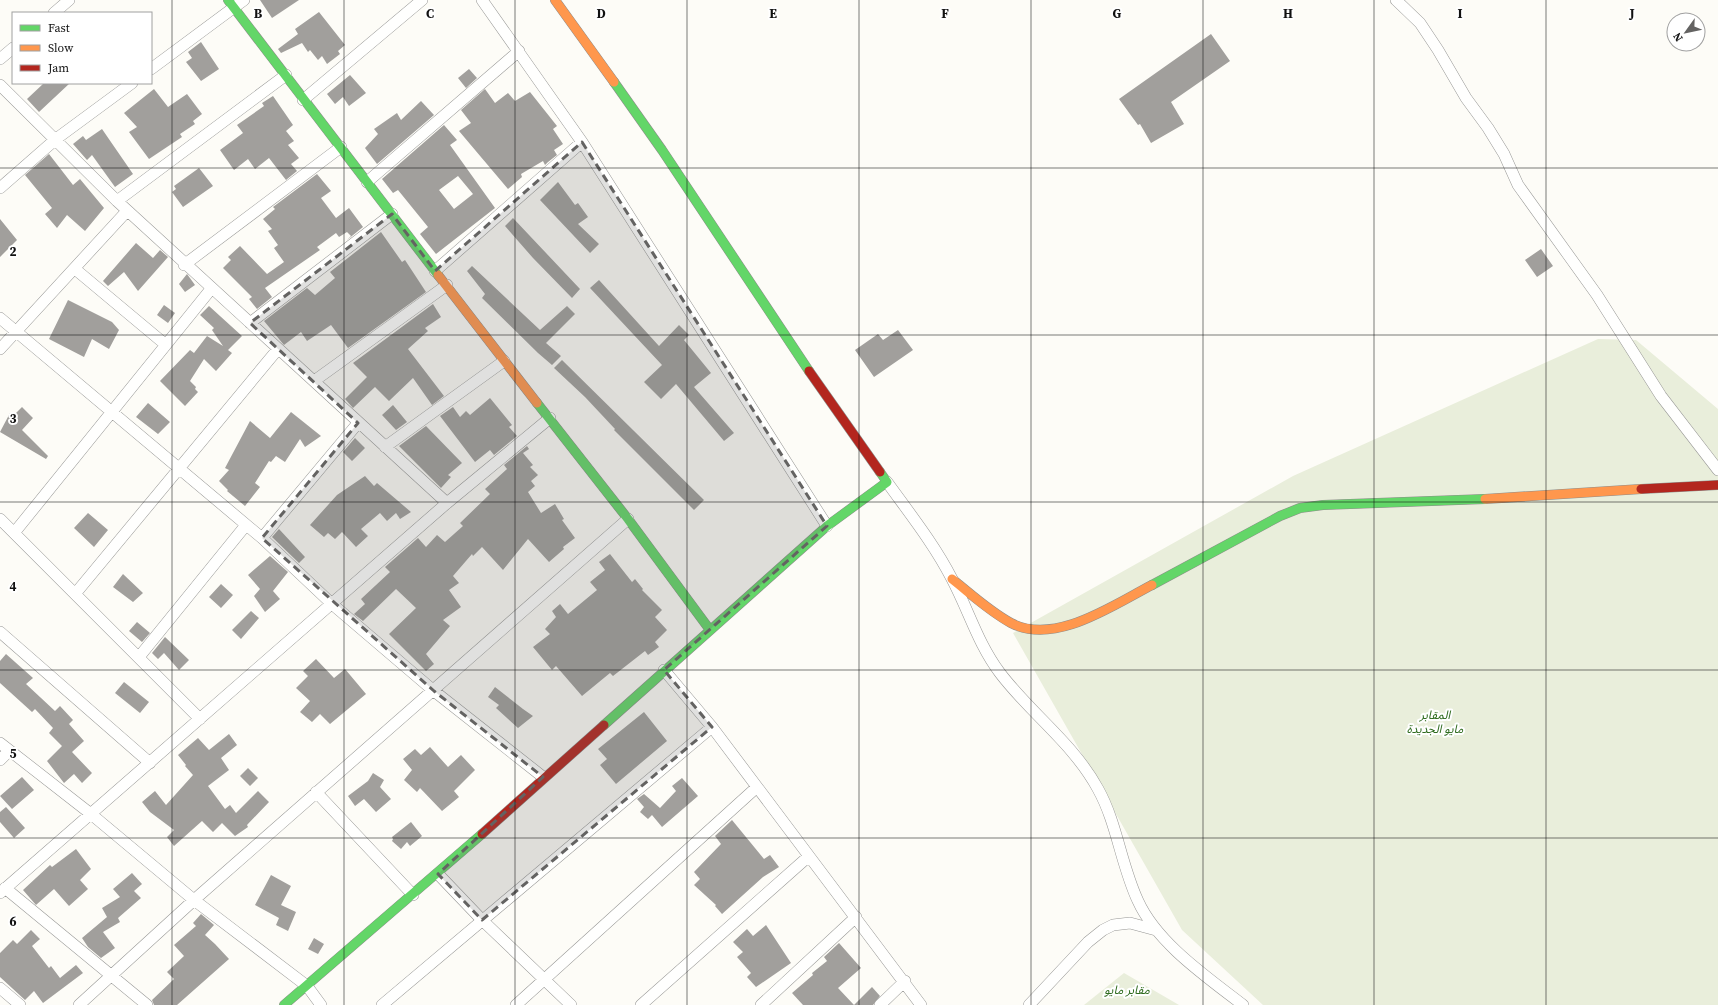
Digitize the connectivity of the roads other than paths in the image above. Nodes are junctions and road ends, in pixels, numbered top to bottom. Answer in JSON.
{"nodes":[{"id":1,"x":69,"y":0,"type":"edge"},
{"id":2,"x":244,"y":0,"type":"edge"},
{"id":3,"x":422,"y":0,"type":"edge"},
{"id":4,"x":482,"y":0,"type":"edge"},
{"id":5,"x":555,"y":0,"type":"edge"},
{"id":6,"x":1396,"y":0,"type":"edge"},
{"id":7,"x":231,"y":4,"type":"edge"},
{"id":8,"x":55,"y":12,"type":"edge"},
{"id":9,"x":12,"y":49,"type":"edge"},
{"id":10,"x":519,"y":51,"type":"junction"},
{"id":11,"x":0,"y":59,"type":"edge"},
{"id":12,"x":152,"y":68,"type":"edge"},
{"id":13,"x":286,"y":75,"type":"junction"},
{"id":14,"x":131,"y":84,"type":"edge"},
{"id":15,"x":0,"y":85,"type":"edge"},
{"id":16,"x":303,"y":100,"type":"junction"},
{"id":17,"x":56,"y":139,"type":"junction"},
{"id":18,"x":582,"y":142,"type":"junction"},
{"id":19,"x":341,"y":147,"type":"junction"},
{"id":20,"x":367,"y":182,"type":"junction"},
{"id":21,"x":0,"y":188,"type":"edge"},
{"id":22,"x":117,"y":201,"type":"junction"},
{"id":23,"x":127,"y":211,"type":"junction"},
{"id":24,"x":392,"y":214,"type":"junction"},
{"id":25,"x":184,"y":265,"type":"junction"},
{"id":26,"x":74,"y":269,"type":"junction"},
{"id":27,"x":435,"y":270,"type":"junction"},
{"id":28,"x":447,"y":285,"type":"junction"},
{"id":29,"x":211,"y":289,"type":"junction"},
{"id":30,"x":0,"y":318,"type":"edge"},
{"id":31,"x":250,"y":323,"type":"junction"},
{"id":32,"x":16,"y":332,"type":"junction"},
{"id":33,"x":166,"y":345,"type":"junction"},
{"id":34,"x":0,"y":349,"type":"edge"},
{"id":35,"x":278,"y":350,"type":"junction"},
{"id":36,"x":504,"y":361,"type":"junction"},
{"id":37,"x":314,"y":381,"type":"junction"},
{"id":38,"x":111,"y":413,"type":"junction"},
{"id":39,"x":550,"y":418,"type":"junction"},
{"id":40,"x":358,"y":423,"type":"junction"},
{"id":41,"x":385,"y":447,"type":"junction"},
{"id":42,"x":180,"y":468,"type":"junction"},
{"id":43,"x":1718,"y":470,"type":"edge"},
{"id":44,"x":887,"y":482,"type":"junction"},
{"id":45,"x":1718,"y":485,"type":"edge"},
{"id":46,"x":447,"y":503,"type":"junction"},
{"id":47,"x":0,"y":519,"type":"edge"},
{"id":48,"x":628,"y":519,"type":"junction"},
{"id":49,"x":246,"y":525,"type":"junction"},
{"id":50,"x":827,"y":526,"type":"junction"},
{"id":51,"x":14,"y":533,"type":"junction"},
{"id":52,"x":262,"y":538,"type":"junction"},
{"id":53,"x":952,"y":578,"type":"junction"},
{"id":54,"x":75,"y":594,"type":"junction"},
{"id":55,"x":332,"y":604,"type":"junction"},
{"id":56,"x":710,"y":630,"type":"junction"},
{"id":57,"x":0,"y":632,"type":"edge"},
{"id":58,"x":139,"y":657,"type":"junction"},
{"id":59,"x":664,"y":670,"type":"junction"},
{"id":60,"x":434,"y":691,"type":"junction"},
{"id":61,"x":200,"y":719,"type":"junction"},
{"id":62,"x":712,"y":727,"type":"junction"},
{"id":63,"x":0,"y":743,"type":"edge"},
{"id":64,"x":9,"y":751,"type":"junction"},
{"id":65,"x":0,"y":760,"type":"edge"},
{"id":66,"x":150,"y":763,"type":"junction"},
{"id":67,"x":543,"y":778,"type":"junction"},
{"id":68,"x":758,"y":787,"type":"junction"},
{"id":69,"x":316,"y":792,"type":"junction"},
{"id":70,"x":91,"y":814,"type":"junction"},
{"id":71,"x":809,"y":856,"type":"junction"},
{"id":72,"x":438,"y":874,"type":"junction"},
{"id":73,"x":3,"y":891,"type":"edge"},
{"id":74,"x":413,"y":895,"type":"junction"},
{"id":75,"x":194,"y":900,"type":"junction"},
{"id":76,"x":856,"y":917,"type":"junction"},
{"id":77,"x":482,"y":920,"type":"junction"},
{"id":78,"x":1156,"y":930,"type":"junction"},
{"id":79,"x":112,"y":976,"type":"junction"},
{"id":80,"x":544,"y":980,"type":"junction"},
{"id":81,"x":904,"y":981,"type":"junction"},
{"id":82,"x":307,"y":986,"type":"junction"},
{"id":83,"x":0,"y":988,"type":"edge"},
{"id":84,"x":20,"y":1005,"type":"edge"},
{"id":85,"x":79,"y":1005,"type":"edge"},
{"id":86,"x":147,"y":1005,"type":"edge"},
{"id":87,"x":284,"y":1005,"type":"edge"},
{"id":88,"x":321,"y":1005,"type":"edge"},
{"id":89,"x":382,"y":1005,"type":"edge"},
{"id":90,"x":516,"y":1005,"type":"edge"},
{"id":91,"x":571,"y":1005,"type":"edge"},
{"id":92,"x":641,"y":1005,"type":"edge"},
{"id":93,"x":762,"y":1005,"type":"edge"},
{"id":94,"x":880,"y":1005,"type":"edge"},
{"id":95,"x":921,"y":1005,"type":"edge"},
{"id":96,"x":1029,"y":1005,"type":"edge"},
{"id":97,"x":1243,"y":1005,"type":"edge"}],
"edges":[{"from":1,"to":8,"type":"street"},
{"from":2,"to":7,"type":"street"},
{"from":3,"to":16,"type":"street"},
{"from":4,"to":10,"type":"street"},
{"from":5,"to":44,"type":"street"},
{"from":6,"to":43,"type":"street"},
{"from":7,"to":12,"type":"street"},
{"from":7,"to":13,"type":"street"},
{"from":9,"to":11,"type":"street"},
{"from":10,"to":18,"type":"street"},
{"from":10,"to":20,"type":"street"},
{"from":13,"to":16,"type":"street"},
{"from":13,"to":22,"type":"street"},
{"from":14,"to":17,"type":"street"},
{"from":15,"to":17,"type":"street"},
{"from":16,"to":19,"type":"street"},
{"from":17,"to":21,"type":"street"},
{"from":17,"to":22,"type":"street"},
{"from":18,"to":27,"type":"street"},
{"from":18,"to":50,"type":"street"},
{"from":19,"to":20,"type":"street"},
{"from":19,"to":25,"type":"street"},
{"from":20,"to":24,"type":"street"},
{"from":22,"to":23,"type":"street"},
{"from":23,"to":25,"type":"street"},
{"from":23,"to":26,"type":"street"},
{"from":24,"to":27,"type":"street"},
{"from":24,"to":31,"type":"street"},
{"from":25,"to":29,"type":"street"},
{"from":26,"to":32,"type":"street"},
{"from":26,"to":33,"type":"street"},
{"from":27,"to":28,"type":"street"},
{"from":28,"to":36,"type":"street"},
{"from":28,"to":37,"type":"street"},
{"from":29,"to":31,"type":"street"},
{"from":29,"to":33,"type":"street"},
{"from":30,"to":32,"type":"street"},
{"from":31,"to":35,"type":"street"},
{"from":32,"to":34,"type":"street"},
{"from":32,"to":38,"type":"street"},
{"from":33,"to":38,"type":"street"},
{"from":35,"to":37,"type":"street"},
{"from":35,"to":42,"type":"street"},
{"from":36,"to":39,"type":"street"},
{"from":36,"to":41,"type":"street"},
{"from":37,"to":40,"type":"street"},
{"from":38,"to":42,"type":"street"},
{"from":38,"to":51,"type":"street"},
{"from":39,"to":46,"type":"street"},
{"from":39,"to":48,"type":"street"},
{"from":40,"to":41,"type":"street"},
{"from":40,"to":52,"type":"street"},
{"from":41,"to":46,"type":"street"},
{"from":42,"to":49,"type":"street"},
{"from":42,"to":54,"type":"street"},
{"from":44,"to":50,"type":"street"},
{"from":44,"to":53,"type":"street"},
{"from":45,"to":53,"type":"street"},
{"from":46,"to":55,"type":"street"},
{"from":47,"to":51,"type":"street"},
{"from":48,"to":56,"type":"street"},
{"from":48,"to":60,"type":"street"},
{"from":49,"to":52,"type":"street"},
{"from":49,"to":58,"type":"street"},
{"from":50,"to":56,"type":"street"},
{"from":51,"to":54,"type":"street"},
{"from":52,"to":55,"type":"street"},
{"from":53,"to":78,"type":"street"},
{"from":54,"to":58,"type":"street"},
{"from":55,"to":60,"type":"street"},
{"from":55,"to":61,"type":"street"},
{"from":56,"to":59,"type":"street"},
{"from":57,"to":66,"type":"street"},
{"from":58,"to":61,"type":"street"},
{"from":59,"to":62,"type":"street"},
{"from":59,"to":67,"type":"street"},
{"from":60,"to":67,"type":"street"},
{"from":60,"to":69,"type":"street"},
{"from":61,"to":66,"type":"street"},
{"from":62,"to":68,"type":"street"},
{"from":62,"to":77,"type":"street"},
{"from":63,"to":64,"type":"street"},
{"from":64,"to":65,"type":"street"},
{"from":64,"to":70,"type":"street"},
{"from":66,"to":70,"type":"street"},
{"from":67,"to":72,"type":"street"},
{"from":68,"to":71,"type":"street"},
{"from":68,"to":80,"type":"street"},
{"from":69,"to":74,"type":"street"},
{"from":69,"to":75,"type":"street"},
{"from":70,"to":73,"type":"street"},
{"from":70,"to":75,"type":"street"},
{"from":71,"to":76,"type":"street"},
{"from":71,"to":92,"type":"street"},
{"from":72,"to":74,"type":"street"},
{"from":72,"to":77,"type":"street"},
{"from":73,"to":79,"type":"street"},
{"from":74,"to":82,"type":"street"},
{"from":75,"to":79,"type":"street"},
{"from":75,"to":82,"type":"street"},
{"from":76,"to":81,"type":"street"},
{"from":76,"to":93,"type":"street"},
{"from":77,"to":80,"type":"street"},
{"from":77,"to":89,"type":"street"},
{"from":78,"to":96,"type":"street"},
{"from":78,"to":97,"type":"street"},
{"from":79,"to":85,"type":"street"},
{"from":79,"to":86,"type":"street"},
{"from":80,"to":90,"type":"street"},
{"from":80,"to":91,"type":"street"},
{"from":81,"to":94,"type":"street"},
{"from":81,"to":95,"type":"street"},
{"from":82,"to":87,"type":"street"},
{"from":82,"to":88,"type":"street"},
{"from":83,"to":84,"type":"street"}]}
